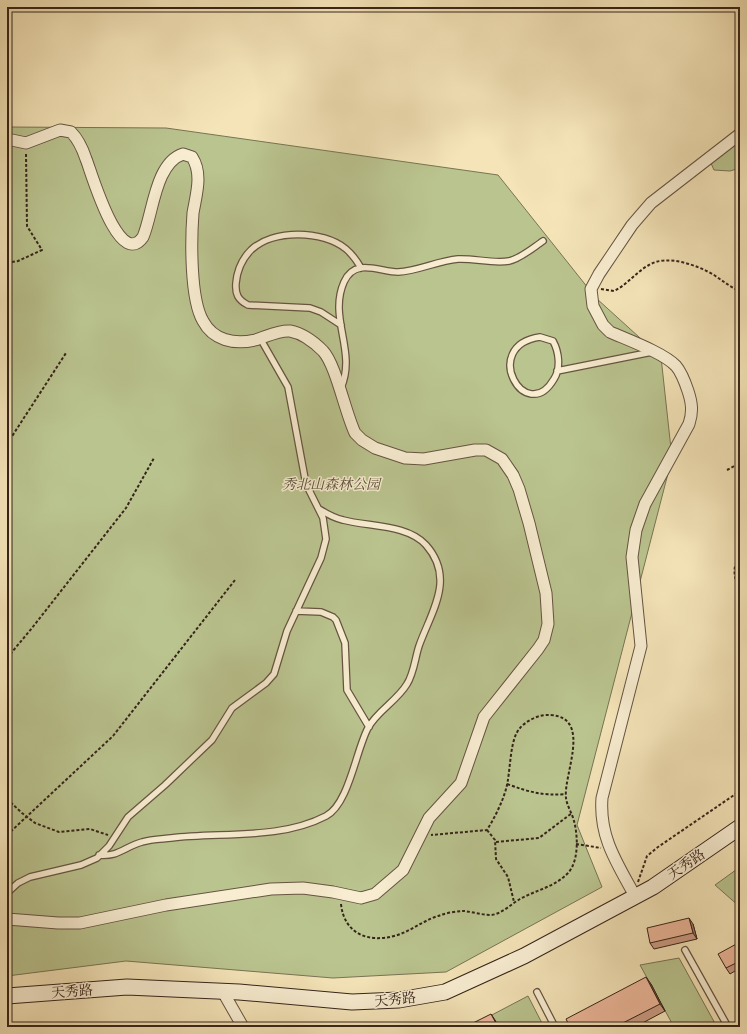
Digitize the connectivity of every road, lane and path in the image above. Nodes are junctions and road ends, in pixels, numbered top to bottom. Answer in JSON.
{"nodes":[{"id":1,"x":740,"y":134,"type":"edge"},
{"id":2,"x":7,"y":139,"type":"edge"},
{"id":3,"x":26,"y":143,"type":"junction"},
{"id":4,"x":543,"y":241,"type":"dead end"},
{"id":5,"x":7,"y":262,"type":"edge"},
{"id":6,"x":361,"y":268,"type":"junction"},
{"id":7,"x":592,"y":287,"type":"junction"},
{"id":8,"x":740,"y":291,"type":"edge"},
{"id":9,"x":341,"y":326,"type":"junction"},
{"id":10,"x":260,"y":338,"type":"junction"},
{"id":11,"x":652,"y":352,"type":"junction"},
{"id":12,"x":66,"y":353,"type":"dead end"},
{"id":13,"x":557,"y":371,"type":"junction"},
{"id":14,"x":340,"y":392,"type":"junction"},
{"id":15,"x":7,"y":444,"type":"edge"},
{"id":16,"x":154,"y":458,"type":"dead end"},
{"id":17,"x":740,"y":463,"type":"edge"},
{"id":18,"x":727,"y":470,"type":"dead end"},
{"id":19,"x":319,"y":509,"type":"junction"},
{"id":20,"x":740,"y":558,"type":"edge"},
{"id":21,"x":235,"y":580,"type":"dead end"},
{"id":22,"x":740,"y":593,"type":"edge"},
{"id":23,"x":296,"y":611,"type":"junction"},
{"id":24,"x":7,"y":658,"type":"edge"},
{"id":25,"x":369,"y":727,"type":"junction"},
{"id":26,"x":507,"y":784,"type":"junction"},
{"id":27,"x":740,"y":791,"type":"edge"},
{"id":28,"x":566,"y":794,"type":"junction"},
{"id":29,"x":7,"y":799,"type":"edge"},
{"id":30,"x":572,"y":813,"type":"junction"},
{"id":31,"x":27,"y":817,"type":"junction"},
{"id":32,"x":740,"y":827,"type":"edge"},
{"id":33,"x":487,"y":830,"type":"junction"},
{"id":34,"x":7,"y":835,"type":"edge"},
{"id":35,"x":420,"y":836,"type":"junction"},
{"id":36,"x":114,"y":838,"type":"junction"},
{"id":37,"x":496,"y":842,"type":"junction"},
{"id":38,"x":576,"y":844,"type":"junction"},
{"id":39,"x":610,"y":850,"type":"junction"},
{"id":40,"x":99,"y":855,"type":"junction"},
{"id":41,"x":7,"y":893,"type":"edge"},
{"id":42,"x":340,"y":893,"type":"junction"},
{"id":43,"x":635,"y":896,"type":"junction"},
{"id":44,"x":514,"y":902,"type":"junction"},
{"id":45,"x":7,"y":919,"type":"edge"},
{"id":46,"x":685,"y":950,"type":"dead end"},
{"id":47,"x":224,"y":992,"type":"junction"},
{"id":48,"x":537,"y":992,"type":"dead end"},
{"id":49,"x":7,"y":996,"type":"edge"},
{"id":50,"x":243,"y":1027,"type":"edge"},
{"id":51,"x":555,"y":1027,"type":"edge"},
{"id":52,"x":728,"y":1027,"type":"edge"}],
"edges":[{"from":1,"to":7,"type":"street"},
{"from":2,"to":3,"type":"street"},
{"from":3,"to":5,"type":"path"},
{"from":3,"to":10,"type":"street"},
{"from":4,"to":6,"type":"lane"},
{"from":6,"to":9,"type":"lane"},
{"from":6,"to":9,"type":"lane"},
{"from":7,"to":8,"type":"path"},
{"from":7,"to":11,"type":"street"},
{"from":9,"to":14,"type":"lane"},
{"from":10,"to":14,"type":"street"},
{"from":10,"to":19,"type":"lane"},
{"from":11,"to":13,"type":"lane"},
{"from":11,"to":39,"type":"street"},
{"from":12,"to":15,"type":"path"},
{"from":13,"to":13,"type":"lane"},
{"from":14,"to":35,"type":"street"},
{"from":16,"to":24,"type":"path"},
{"from":17,"to":18,"type":"path"},
{"from":19,"to":23,"type":"lane"},
{"from":19,"to":25,"type":"lane"},
{"from":20,"to":22,"type":"path"},
{"from":21,"to":31,"type":"path"},
{"from":23,"to":25,"type":"lane"},
{"from":23,"to":36,"type":"lane"},
{"from":25,"to":40,"type":"lane"},
{"from":26,"to":28,"type":"path"},
{"from":26,"to":28,"type":"path"},
{"from":26,"to":33,"type":"path"},
{"from":27,"to":43,"type":"path"},
{"from":28,"to":30,"type":"path"},
{"from":29,"to":31,"type":"path"},
{"from":30,"to":37,"type":"path"},
{"from":30,"to":38,"type":"path"},
{"from":31,"to":34,"type":"path"},
{"from":31,"to":36,"type":"path"},
{"from":32,"to":43,"type":"main road","name":"天秀路"},
{"from":33,"to":35,"type":"path"},
{"from":33,"to":37,"type":"path"},
{"from":35,"to":42,"type":"street"},
{"from":36,"to":40,"type":"lane"},
{"from":37,"to":44,"type":"path"},
{"from":38,"to":39,"type":"path"},
{"from":38,"to":44,"type":"path"},
{"from":39,"to":43,"type":"street"},
{"from":40,"to":41,"type":"lane"},
{"from":42,"to":44,"type":"path"},
{"from":42,"to":45,"type":"street"},
{"from":43,"to":47,"type":"main road","name":"天秀路"},
{"from":46,"to":52,"type":"lane"},
{"from":47,"to":49,"type":"main road","name":"天秀路"},
{"from":47,"to":50,"type":"street"},
{"from":48,"to":51,"type":"lane"}]}
